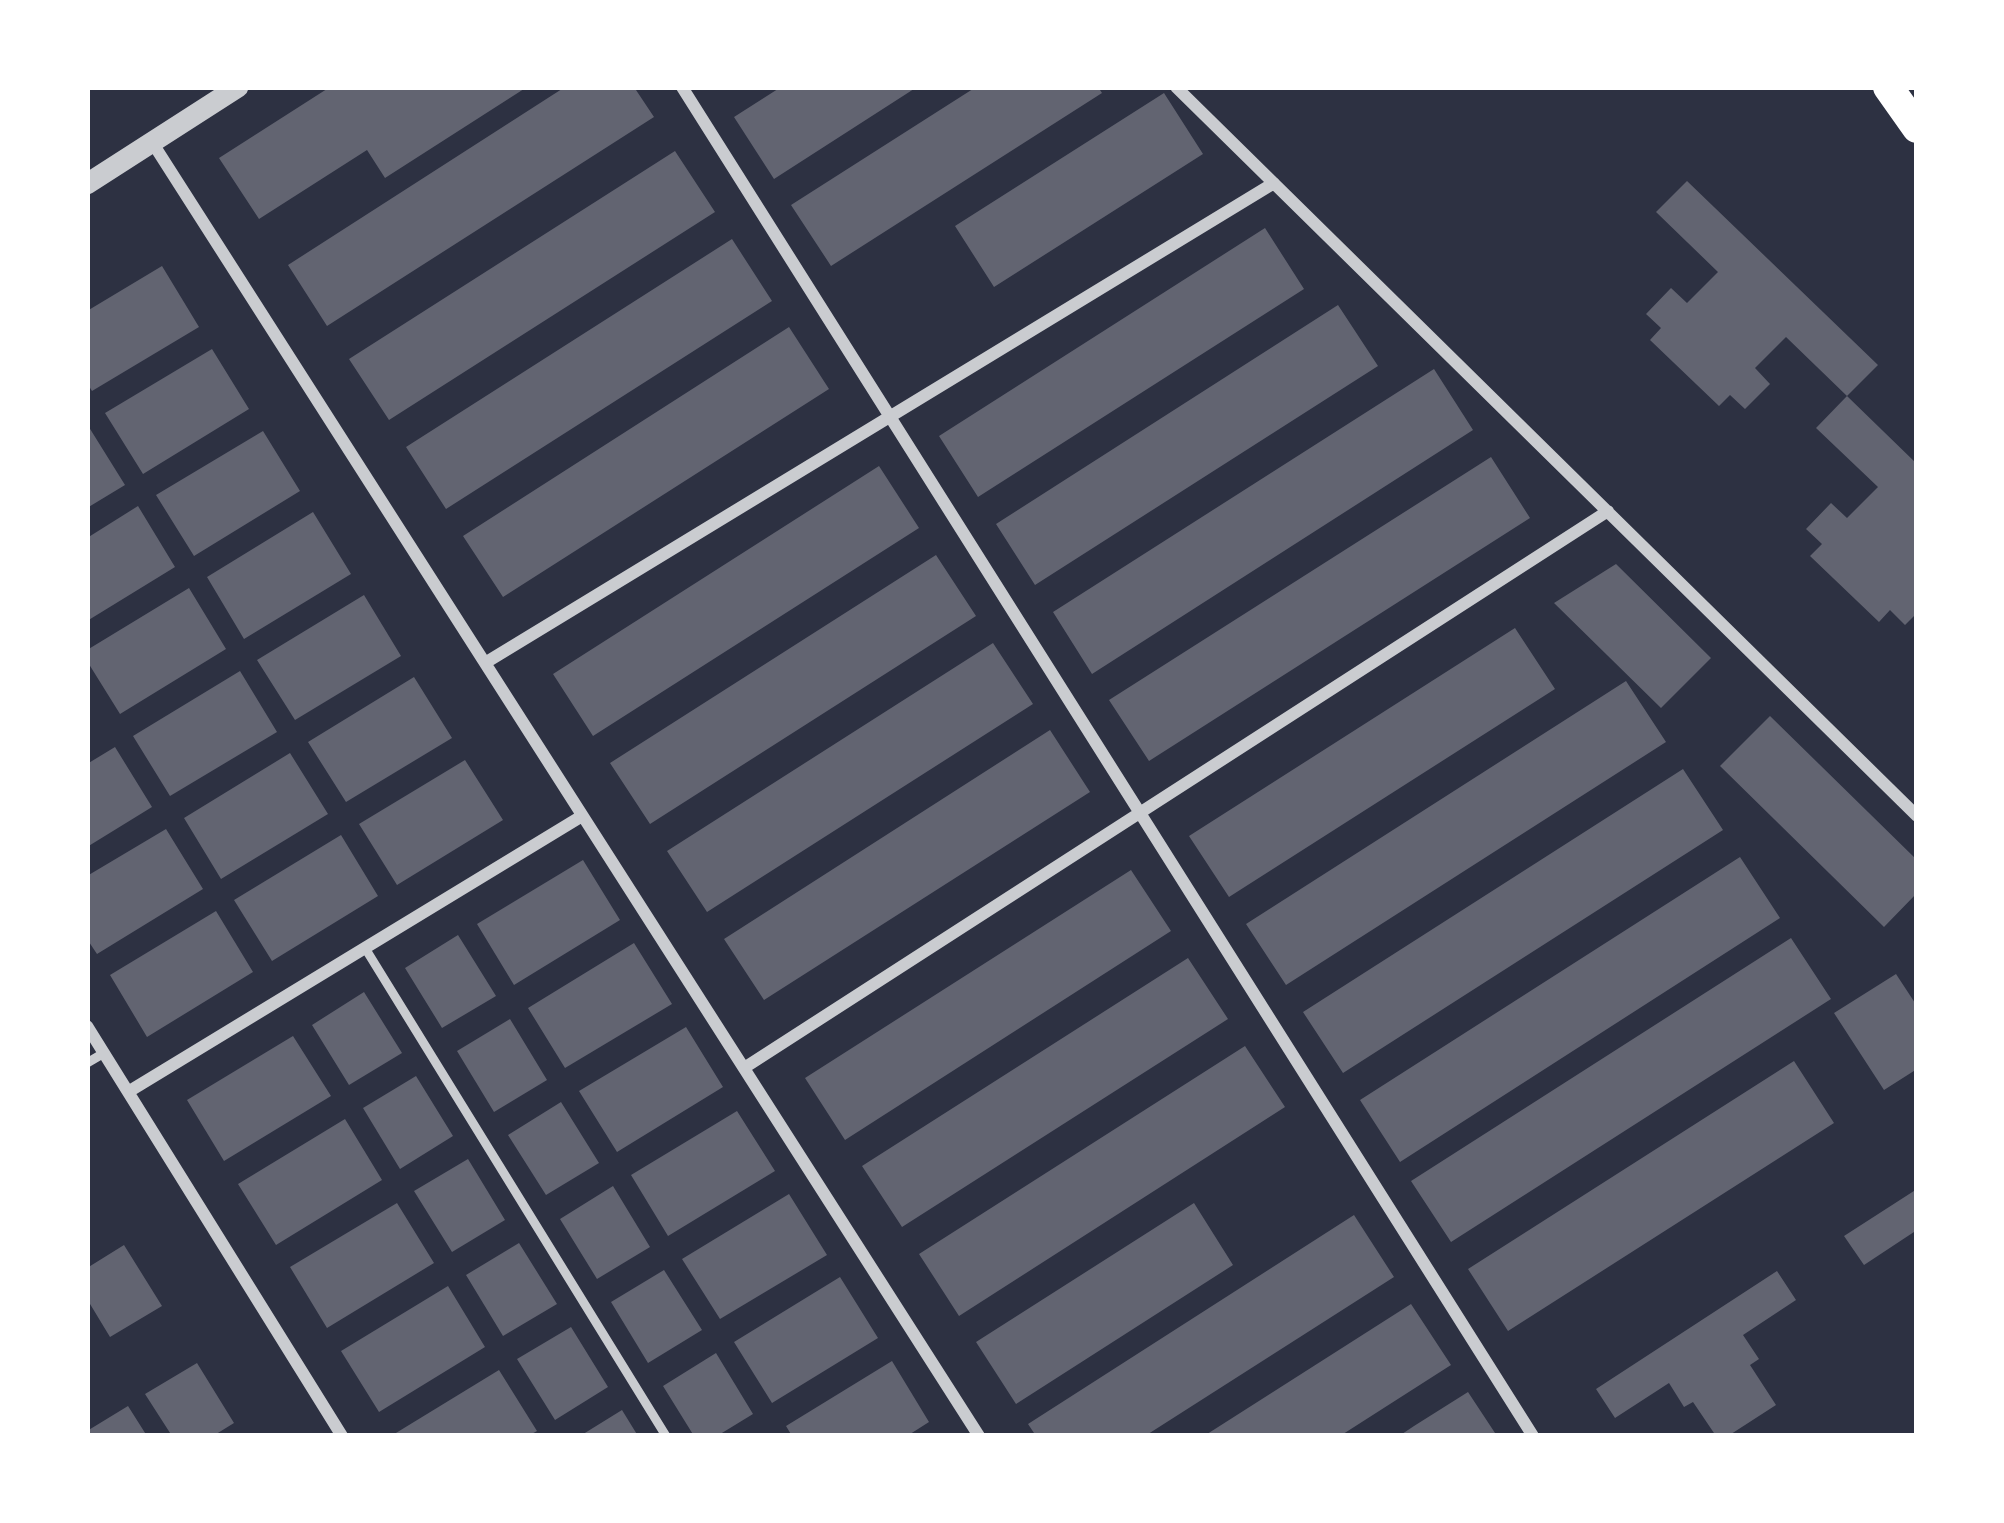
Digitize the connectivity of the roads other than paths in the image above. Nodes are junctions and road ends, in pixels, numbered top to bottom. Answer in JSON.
{"nodes":[{"id":1,"x":238,"y":87,"type":"edge"},
{"id":2,"x":682,"y":87,"type":"edge"},
{"id":3,"x":1176,"y":87,"type":"edge"},
{"id":4,"x":1888,"y":87,"type":"edge"},
{"id":5,"x":1917,"y":128,"type":"edge"},
{"id":6,"x":152,"y":142,"type":"junction"},
{"id":7,"x":1274,"y":183,"type":"junction"},
{"id":8,"x":87,"y":184,"type":"edge"},
{"id":9,"x":890,"y":417,"type":"junction"},
{"id":10,"x":1608,"y":511,"type":"junction"},
{"id":11,"x":485,"y":663,"type":"junction"},
{"id":12,"x":1140,"y":813,"type":"junction"},
{"id":13,"x":582,"y":816,"type":"junction"},
{"id":14,"x":1917,"y":816,"type":"edge"},
{"id":15,"x":365,"y":948,"type":"junction"},
{"id":16,"x":87,"y":1025,"type":"edge"},
{"id":17,"x":104,"y":1053,"type":"junction"},
{"id":18,"x":87,"y":1063,"type":"edge"},
{"id":19,"x":744,"y":1068,"type":"junction"},
{"id":20,"x":128,"y":1092,"type":"junction"},
{"id":21,"x":973,"y":1434,"type":"edge"},
{"id":22,"x":342,"y":1436,"type":"edge"},
{"id":23,"x":666,"y":1436,"type":"edge"},
{"id":24,"x":1533,"y":1436,"type":"edge"}],
"edges":[{"from":1,"to":6,"type":"street"},
{"from":2,"to":9,"type":"street"},
{"from":3,"to":7,"type":"street"},
{"from":4,"to":5,"type":"main road"},
{"from":6,"to":8,"type":"street"},
{"from":6,"to":11,"type":"street"},
{"from":7,"to":9,"type":"street"},
{"from":7,"to":10,"type":"street"},
{"from":9,"to":11,"type":"street"},
{"from":9,"to":12,"type":"street"},
{"from":10,"to":12,"type":"street"},
{"from":10,"to":14,"type":"street"},
{"from":11,"to":13,"type":"street"},
{"from":12,"to":19,"type":"street"},
{"from":12,"to":24,"type":"street"},
{"from":13,"to":15,"type":"street"},
{"from":13,"to":19,"type":"street"},
{"from":15,"to":20,"type":"street"},
{"from":15,"to":23,"type":"lane"},
{"from":16,"to":17,"type":"street"},
{"from":17,"to":18,"type":"lane"},
{"from":17,"to":20,"type":"street"},
{"from":19,"to":21,"type":"street"},
{"from":20,"to":22,"type":"street"}]}
